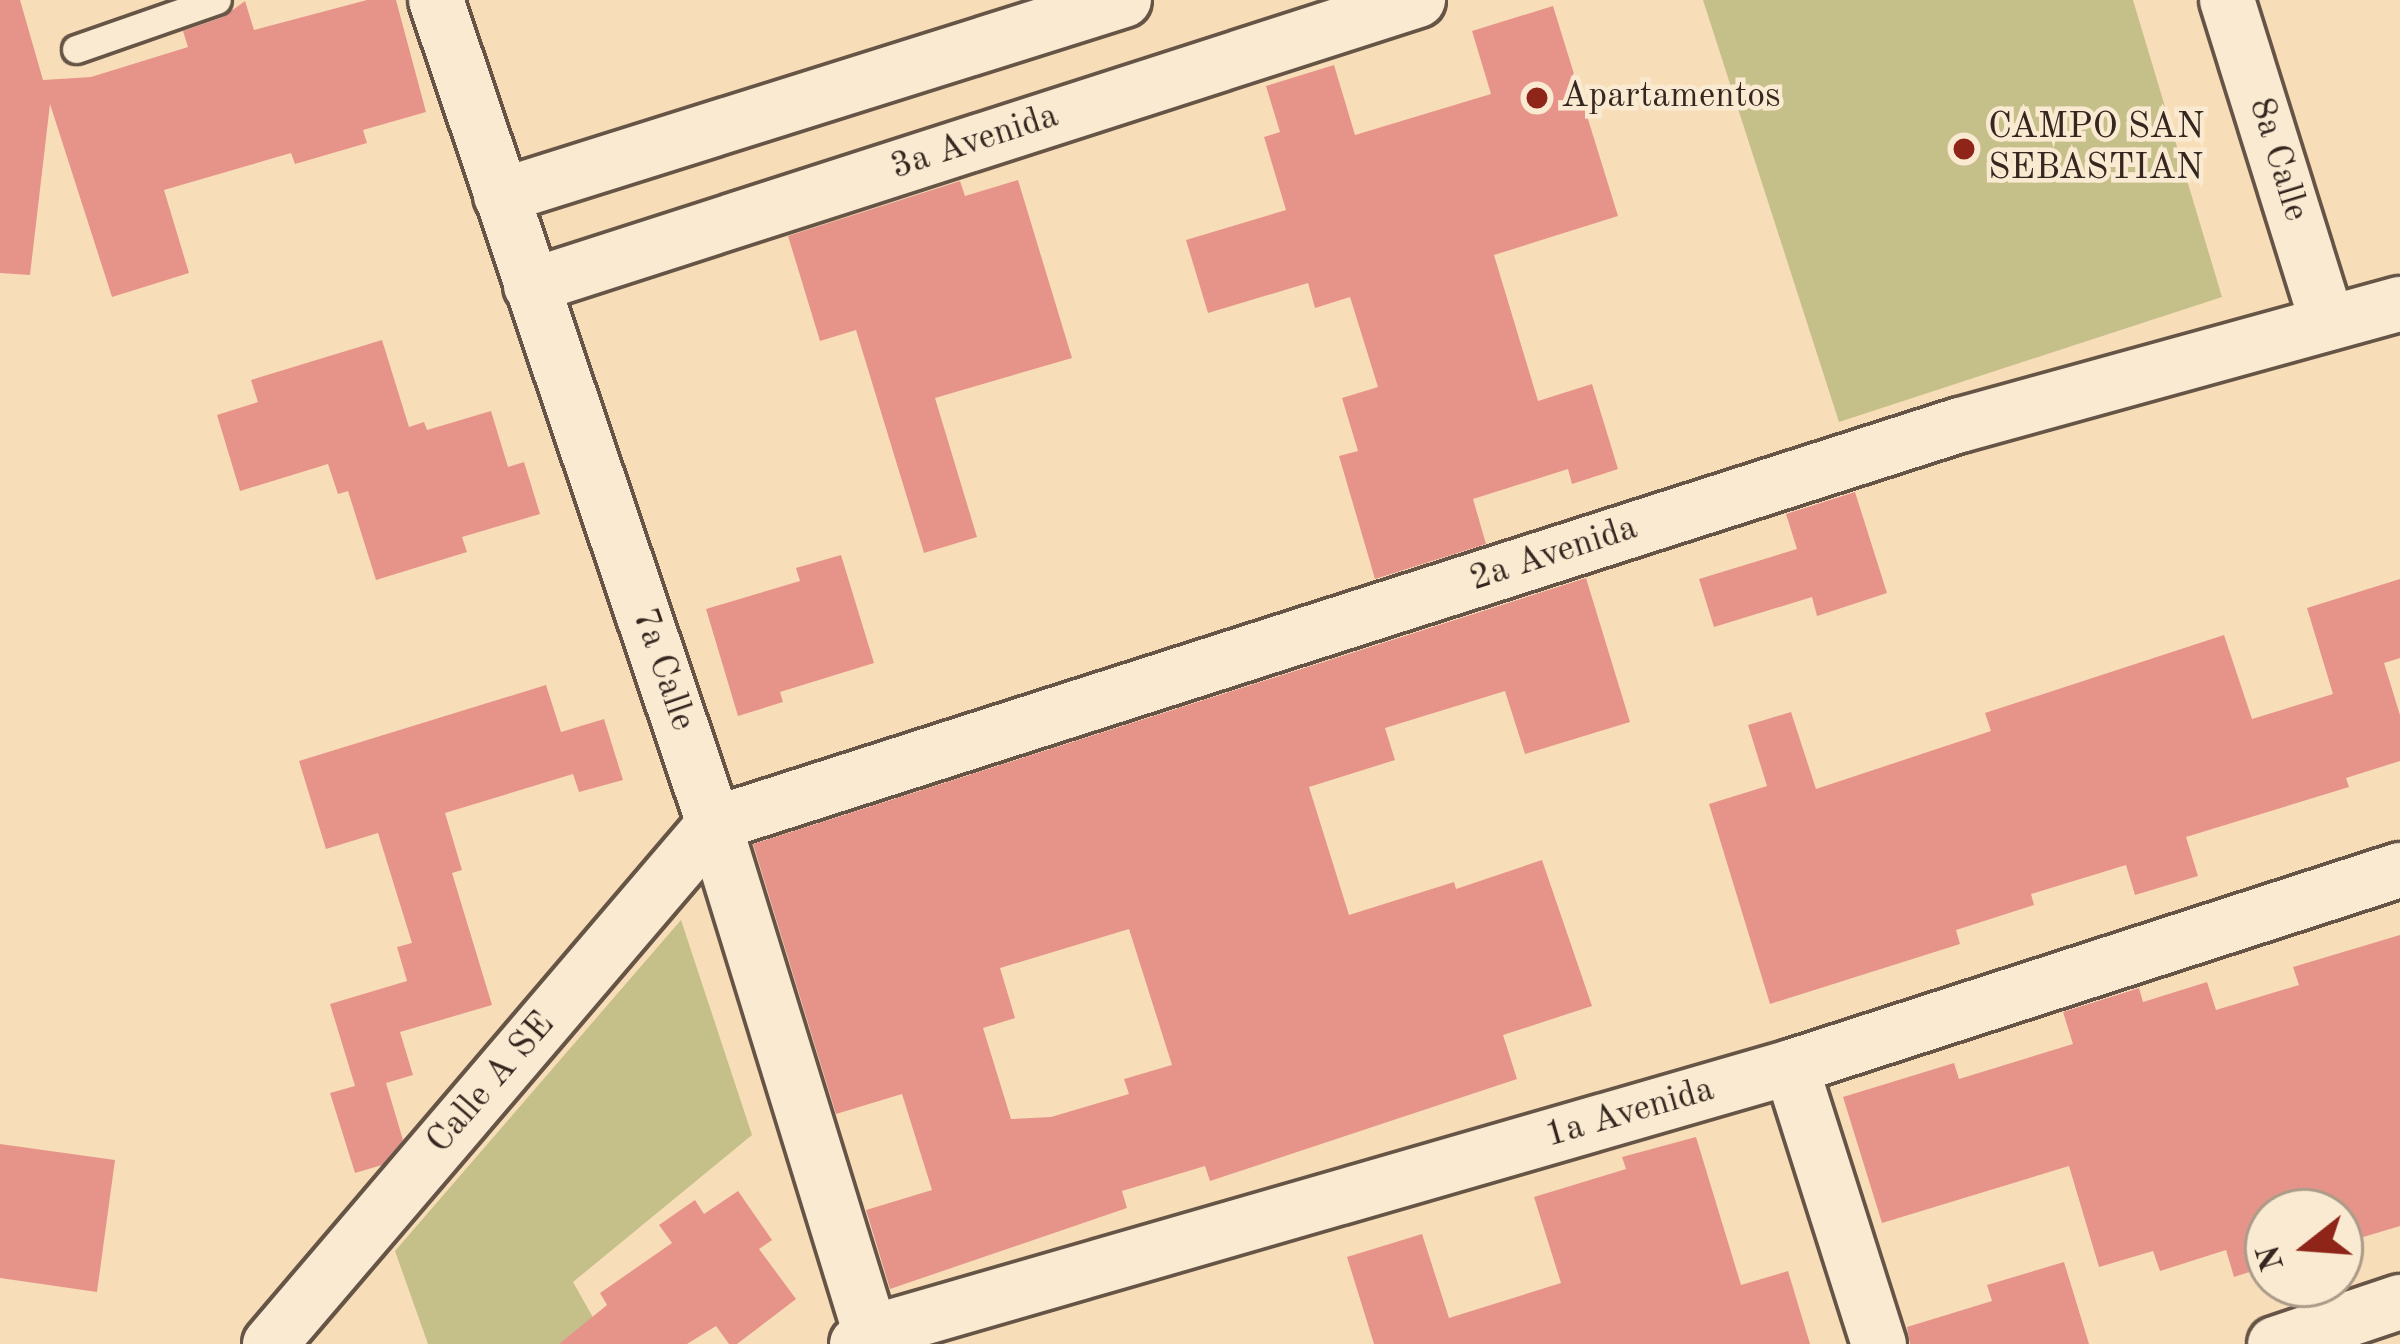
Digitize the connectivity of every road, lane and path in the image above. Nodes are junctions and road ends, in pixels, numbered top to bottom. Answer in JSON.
{"nodes":[{"id":1,"x":217,"y":0,"type":"edge"},
{"id":2,"x":436,"y":0,"type":"edge"},
{"id":3,"x":1124,"y":0,"type":"edge"},
{"id":4,"x":1418,"y":0,"type":"edge"},
{"id":5,"x":2227,"y":0,"type":"edge"},
{"id":6,"x":76,"y":49,"type":"dead end"},
{"id":7,"x":501,"y":196,"type":"junction"},
{"id":8,"x":531,"y":286,"type":"junction"},
{"id":9,"x":2400,"y":304,"type":"edge"},
{"id":10,"x":2327,"y":321,"type":"junction"},
{"id":11,"x":714,"y":824,"type":"junction"},
{"id":12,"x":2400,"y":870,"type":"edge"},
{"id":13,"x":1791,"y":1067,"type":"junction"},
{"id":14,"x":2400,"y":1302,"type":"edge"},
{"id":15,"x":867,"y":1340,"type":"edge"},
{"id":16,"x":2281,"y":1343,"type":"edge"},
{"id":17,"x":270,"y":1344,"type":"edge"},
{"id":18,"x":1879,"y":1344,"type":"edge"}],
"edges":[{"from":1,"to":6,"type":"lane"},
{"from":2,"to":7,"type":"street","name":"7a Calle"},
{"from":3,"to":7,"type":"street"},
{"from":4,"to":8,"type":"street","name":"3a Avenida"},
{"from":5,"to":10,"type":"street","name":"8a Calle"},
{"from":7,"to":8,"type":"street","name":"7a Calle"},
{"from":8,"to":11,"type":"street","name":"7a Calle"},
{"from":9,"to":10,"type":"street","name":"2a Avenida"},
{"from":10,"to":11,"type":"street","name":"2a Avenida"},
{"from":11,"to":15,"type":"street","name":"7a Calle"},
{"from":11,"to":17,"type":"street","name":"Calle A SE"},
{"from":12,"to":13,"type":"street","name":"1a Avenida"},
{"from":13,"to":15,"type":"street","name":"1a Avenida"},
{"from":13,"to":18,"type":"street"},
{"from":14,"to":16,"type":"street"}]}
